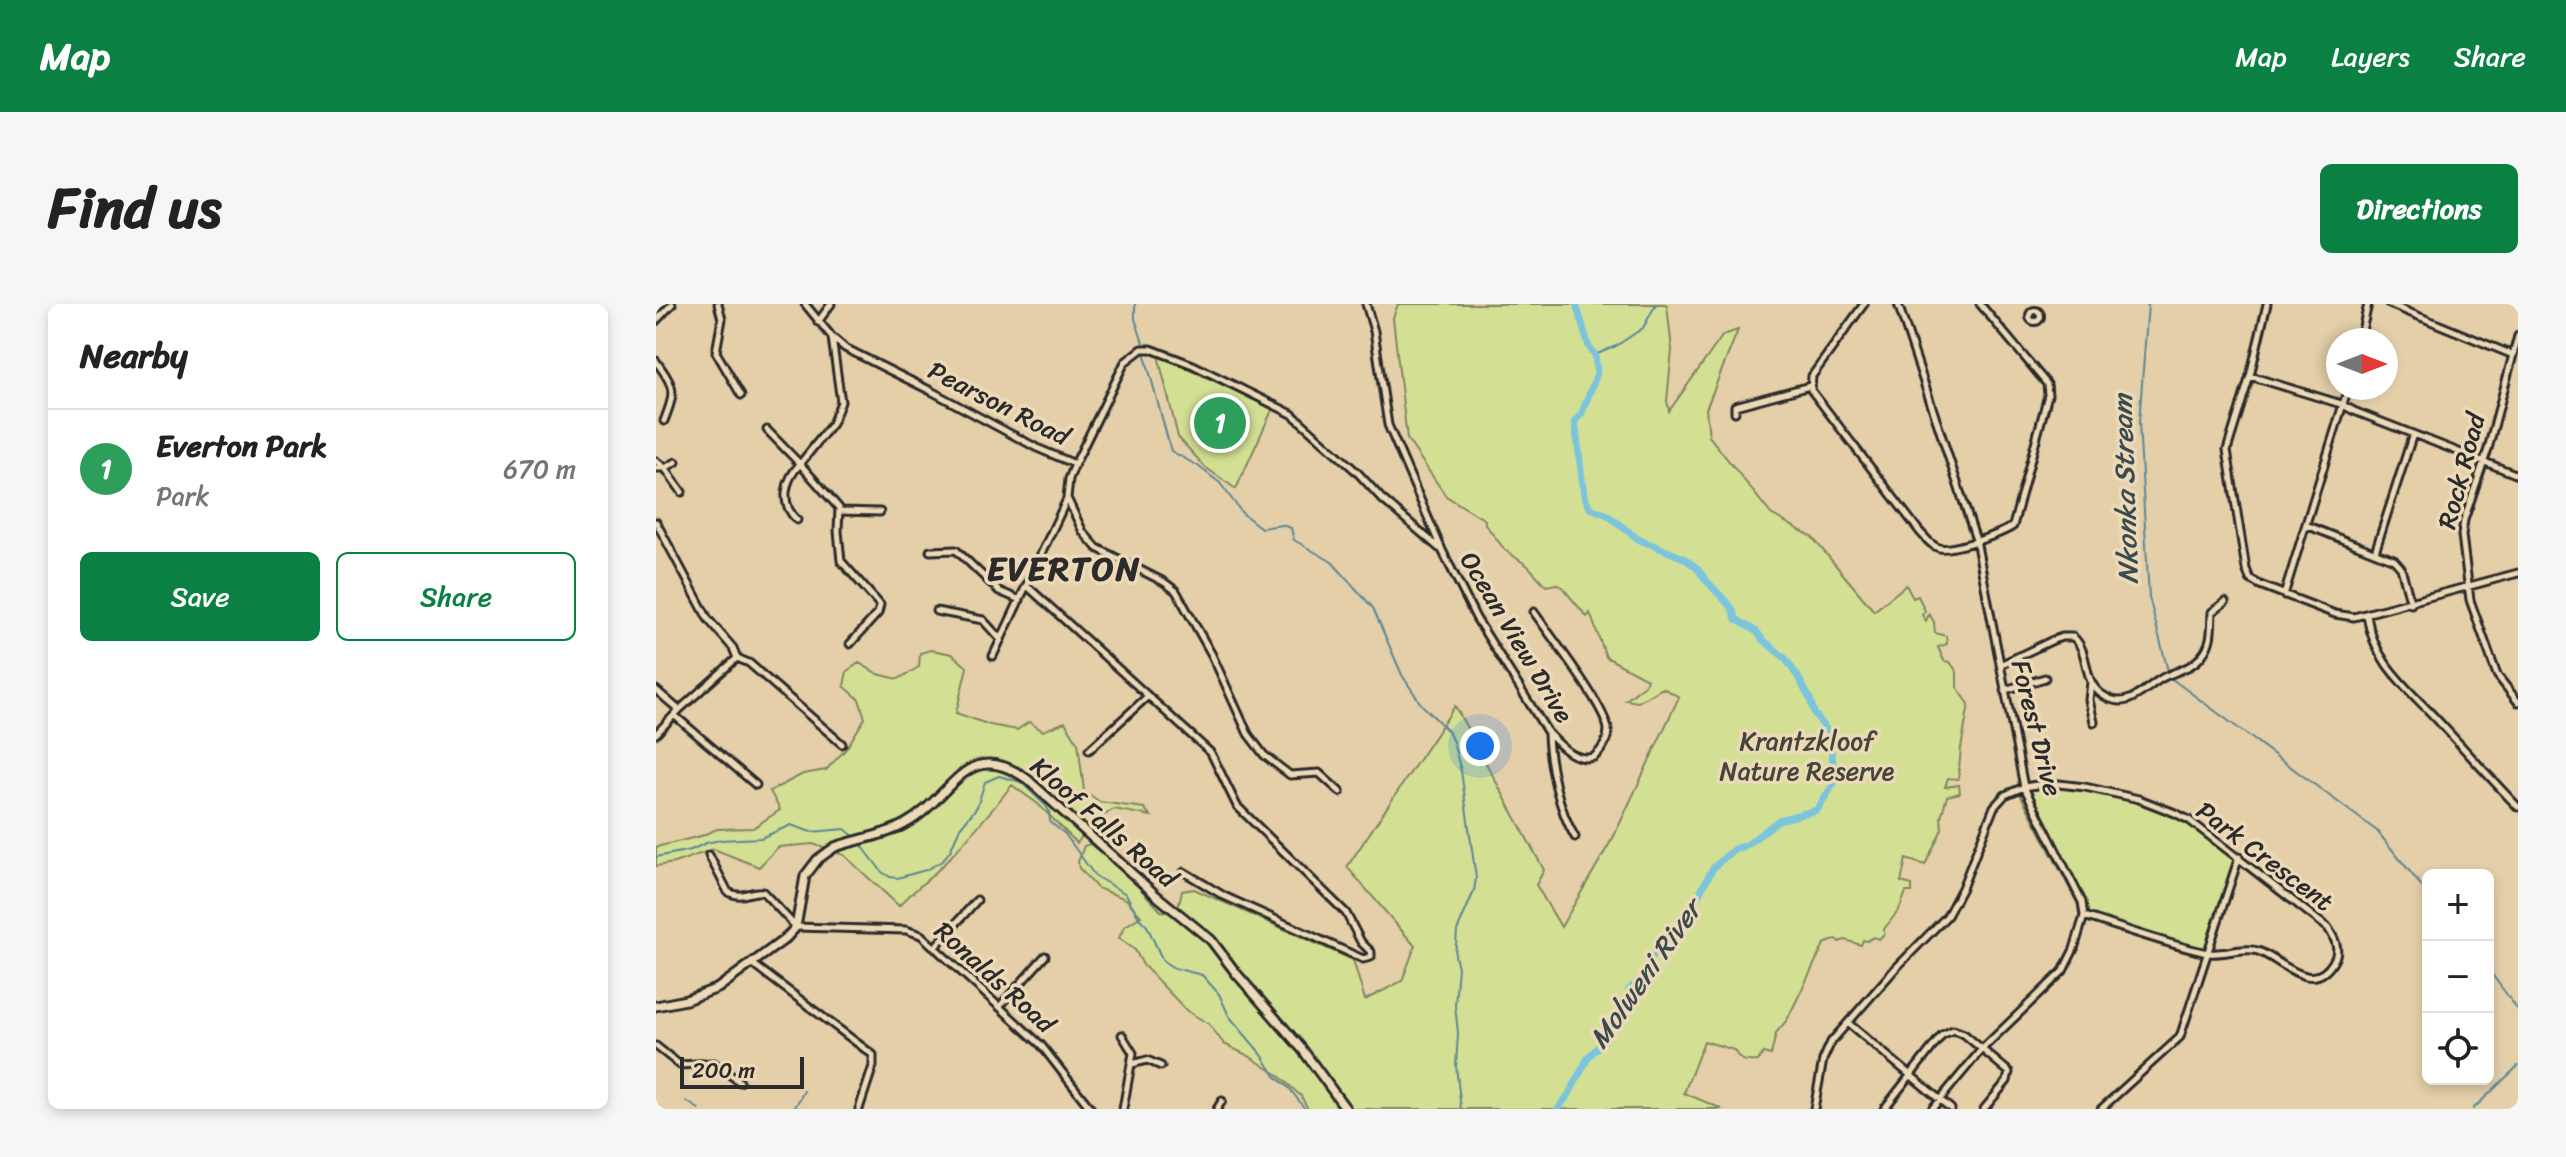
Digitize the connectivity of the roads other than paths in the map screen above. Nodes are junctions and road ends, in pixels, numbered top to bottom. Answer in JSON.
{"nodes":[{"id":1,"x":672,"y":304,"type":"edge"},
{"id":2,"x":718,"y":304,"type":"edge"},
{"id":3,"x":805,"y":304,"type":"edge"},
{"id":4,"x":831,"y":304,"type":"edge"},
{"id":5,"x":1366,"y":304,"type":"edge"},
{"id":6,"x":1864,"y":304,"type":"edge"},
{"id":7,"x":1898,"y":304,"type":"edge"},
{"id":8,"x":1980,"y":304,"type":"edge"},
{"id":9,"x":2267,"y":304,"type":"edge"},
{"id":10,"x":2368,"y":304,"type":"edge"},
{"id":11,"x":2389,"y":304,"type":"edge"},
{"id":12,"x":656,"y":321,"type":"edge"},
{"id":13,"x":818,"y":322,"type":"junction"},
{"id":14,"x":2363,"y":328,"type":"edge"},
{"id":15,"x":2518,"y":336,"type":"edge"},
{"id":16,"x":832,"y":337,"type":"junction"},
{"id":17,"x":2513,"y":355,"type":"junction"},
{"id":18,"x":656,"y":361,"type":"edge"},
{"id":19,"x":2250,"y":376,"type":"junction"},
{"id":20,"x":1810,"y":386,"type":"junction"},
{"id":21,"x":741,"y":395,"type":"dead end"},
{"id":22,"x":2345,"y":400,"type":"edge"},
{"id":23,"x":2344,"y":405,"type":"junction"},
{"id":24,"x":1735,"y":412,"type":"dead end"},
{"id":25,"x":664,"y":421,"type":"dead end"},
{"id":26,"x":767,"y":430,"type":"dead end"},
{"id":27,"x":2413,"y":434,"type":"junction"},
{"id":28,"x":656,"y":461,"type":"edge"},
{"id":29,"x":676,"y":462,"type":"dead end"},
{"id":30,"x":2483,"y":462,"type":"junction"},
{"id":31,"x":800,"y":464,"type":"junction"},
{"id":32,"x":1075,"y":464,"type":"junction"},
{"id":33,"x":656,"y":468,"type":"edge"},
{"id":34,"x":665,"y":468,"type":"junction"},
{"id":35,"x":2518,"y":475,"type":"edge"},
{"id":36,"x":682,"y":492,"type":"dead end"},
{"id":37,"x":1067,"y":498,"type":"junction"},
{"id":38,"x":840,"y":511,"type":"junction"},
{"id":39,"x":880,"y":512,"type":"dead end"},
{"id":40,"x":797,"y":520,"type":"dead end"},
{"id":41,"x":656,"y":522,"type":"edge"},
{"id":42,"x":2306,"y":525,"type":"junction"},
{"id":43,"x":1976,"y":540,"type":"junction"},
{"id":44,"x":1442,"y":550,"type":"junction"},
{"id":45,"x":930,"y":551,"type":"dead end"},
{"id":46,"x":2375,"y":552,"type":"junction"},
{"id":47,"x":2518,"y":573,"type":"edge"},
{"id":48,"x":1027,"y":586,"type":"junction"},
{"id":49,"x":2467,"y":588,"type":"junction"},
{"id":50,"x":2284,"y":595,"type":"junction"},
{"id":51,"x":1020,"y":600,"type":"junction"},
{"id":52,"x":2225,"y":602,"type":"dead end"},
{"id":53,"x":2411,"y":604,"type":"junction"},
{"id":54,"x":936,"y":611,"type":"dead end"},
{"id":55,"x":1534,"y":612,"type":"dead end"},
{"id":56,"x":2367,"y":615,"type":"junction"},
{"id":57,"x":1001,"y":640,"type":"junction"},
{"id":58,"x":850,"y":644,"type":"dead end"},
{"id":59,"x":993,"y":656,"type":"dead end"},
{"id":60,"x":737,"y":658,"type":"junction"},
{"id":61,"x":2000,"y":665,"type":"junction"},
{"id":62,"x":2045,"y":678,"type":"dead end"},
{"id":63,"x":2091,"y":681,"type":"junction"},
{"id":64,"x":656,"y":690,"type":"edge"},
{"id":65,"x":2005,"y":690,"type":"junction"},
{"id":66,"x":1148,"y":696,"type":"junction"},
{"id":67,"x":2518,"y":702,"type":"edge"},
{"id":68,"x":676,"y":712,"type":"junction"},
{"id":69,"x":2094,"y":722,"type":"dead end"},
{"id":70,"x":1548,"y":733,"type":"junction"},
{"id":71,"x":656,"y":734,"type":"edge"},
{"id":72,"x":842,"y":744,"type":"dead end"},
{"id":73,"x":1089,"y":750,"type":"dead end"},
{"id":74,"x":756,"y":785,"type":"dead end"},
{"id":75,"x":2024,"y":787,"type":"junction"},
{"id":76,"x":1340,"y":792,"type":"dead end"},
{"id":77,"x":2518,"y":807,"type":"edge"},
{"id":78,"x":1575,"y":837,"type":"dead end"},
{"id":79,"x":709,"y":855,"type":"dead end"},
{"id":80,"x":2239,"y":857,"type":"junction"},
{"id":81,"x":1184,"y":872,"type":"dead end"},
{"id":82,"x":977,"y":900,"type":"dead end"},
{"id":83,"x":2084,"y":916,"type":"junction"},
{"id":84,"x":796,"y":927,"type":"junction"},
{"id":85,"x":935,"y":947,"type":"junction"},
{"id":86,"x":2207,"y":953,"type":"junction"},
{"id":87,"x":1045,"y":956,"type":"dead end"},
{"id":88,"x":753,"y":964,"type":"junction"},
{"id":89,"x":656,"y":1006,"type":"edge"},
{"id":90,"x":1000,"y":1006,"type":"junction"},
{"id":91,"x":1848,"y":1023,"type":"junction"},
{"id":92,"x":1122,"y":1035,"type":"dead end"},
{"id":93,"x":656,"y":1046,"type":"edge"},
{"id":94,"x":1981,"y":1050,"type":"junction"},
{"id":95,"x":1131,"y":1064,"type":"junction"},
{"id":96,"x":1161,"y":1066,"type":"dead end"},
{"id":97,"x":1910,"y":1075,"type":"junction"},
{"id":98,"x":740,"y":1082,"type":"dead end"},
{"id":99,"x":1940,"y":1100,"type":"junction"},
{"id":100,"x":1222,"y":1101,"type":"dead end"},
{"id":101,"x":859,"y":1109,"type":"edge"},
{"id":102,"x":1091,"y":1109,"type":"edge"},
{"id":103,"x":1123,"y":1109,"type":"edge"},
{"id":104,"x":1217,"y":1109,"type":"edge"},
{"id":105,"x":1346,"y":1109,"type":"edge"},
{"id":106,"x":1814,"y":1109,"type":"edge"},
{"id":107,"x":1884,"y":1109,"type":"edge"},
{"id":108,"x":1932,"y":1109,"type":"edge"},
{"id":109,"x":1951,"y":1109,"type":"edge"},
{"id":110,"x":1984,"y":1109,"type":"edge"},
{"id":111,"x":2101,"y":1109,"type":"edge"}],
"edges":[{"from":1,"to":12,"type":"street"},
{"from":2,"to":21,"type":"street"},
{"from":3,"to":13,"type":"street","name":"Pearson Road"},
{"from":4,"to":13,"type":"street"},
{"from":5,"to":44,"type":"street","name":"Ocean View Drive"},
{"from":6,"to":20,"type":"street"},
{"from":7,"to":43,"type":"street","name":"Forest Drive"},
{"from":8,"to":43,"type":"street"},
{"from":9,"to":19,"type":"street"},
{"from":10,"to":14,"type":"street"},
{"from":11,"to":17,"type":"street"},
{"from":13,"to":16,"type":"street","name":"Pearson Road"},
{"from":15,"to":17,"type":"street","name":"Rock Road"},
{"from":16,"to":31,"type":"street"},
{"from":16,"to":32,"type":"street","name":"Pearson Road"},
{"from":17,"to":30,"type":"street","name":"Rock Road"},
{"from":18,"to":25,"type":"street"},
{"from":19,"to":23,"type":"street"},
{"from":19,"to":50,"type":"street"},
{"from":20,"to":24,"type":"street"},
{"from":20,"to":43,"type":"street"},
{"from":22,"to":23,"type":"street"},
{"from":23,"to":27,"type":"street"},
{"from":23,"to":42,"type":"street"},
{"from":26,"to":31,"type":"street"},
{"from":27,"to":30,"type":"street"},
{"from":27,"to":46,"type":"street"},
{"from":28,"to":34,"type":"street"},
{"from":29,"to":34,"type":"street"},
{"from":30,"to":35,"type":"street"},
{"from":30,"to":49,"type":"street","name":"Rock Road"},
{"from":31,"to":38,"type":"street"},
{"from":31,"to":40,"type":"street"},
{"from":32,"to":37,"type":"street","name":"Pearson Road"},
{"from":32,"to":44,"type":"street"},
{"from":33,"to":34,"type":"street"},
{"from":34,"to":36,"type":"street"},
{"from":37,"to":48,"type":"street","name":"Pearson Road"},
{"from":37,"to":76,"type":"street"},
{"from":38,"to":39,"type":"street"},
{"from":38,"to":58,"type":"street"},
{"from":41,"to":60,"type":"street"},
{"from":42,"to":46,"type":"street"},
{"from":42,"to":50,"type":"street"},
{"from":43,"to":61,"type":"street","name":"Forest Drive"},
{"from":44,"to":70,"type":"street","name":"Ocean View Drive"},
{"from":45,"to":51,"type":"street"},
{"from":46,"to":53,"type":"street"},
{"from":47,"to":49,"type":"street"},
{"from":48,"to":51,"type":"street","name":"Pearson Road"},
{"from":48,"to":66,"type":"street"},
{"from":49,"to":53,"type":"street"},
{"from":49,"to":67,"type":"street","name":"Rock Road"},
{"from":50,"to":56,"type":"street"},
{"from":51,"to":57,"type":"street","name":"Pearson Road"},
{"from":52,"to":63,"type":"street"},
{"from":53,"to":56,"type":"street"},
{"from":54,"to":57,"type":"street"},
{"from":55,"to":70,"type":"street","name":"Ocean View Drive"},
{"from":56,"to":77,"type":"street"},
{"from":57,"to":59,"type":"street","name":"Pearson Road"},
{"from":60,"to":68,"type":"street"},
{"from":60,"to":72,"type":"street"},
{"from":61,"to":63,"type":"street"},
{"from":61,"to":65,"type":"street","name":"Forest Drive"},
{"from":62,"to":65,"type":"street"},
{"from":63,"to":69,"type":"street"},
{"from":64,"to":68,"type":"street"},
{"from":65,"to":75,"type":"street","name":"Forest Drive"},
{"from":66,"to":73,"type":"street"},
{"from":66,"to":81,"type":"street"},
{"from":68,"to":71,"type":"street"},
{"from":68,"to":74,"type":"street"},
{"from":70,"to":78,"type":"street"},
{"from":75,"to":80,"type":"street","name":"Park Crescent"},
{"from":75,"to":83,"type":"street","name":"Forest Drive"},
{"from":75,"to":91,"type":"street"},
{"from":79,"to":84,"type":"street"},
{"from":80,"to":86,"type":"street"},
{"from":80,"to":86,"type":"street","name":"Park Crescent"},
{"from":82,"to":85,"type":"street"},
{"from":83,"to":86,"type":"street","name":"Park Crescent"},
{"from":83,"to":94,"type":"street"},
{"from":84,"to":85,"type":"street","name":"Ronalds Road"},
{"from":84,"to":88,"type":"main road"},
{"from":84,"to":105,"type":"main road","name":"Kloof Falls Road"},
{"from":85,"to":90,"type":"street","name":"Ronalds Road"},
{"from":86,"to":111,"type":"street"},
{"from":87,"to":90,"type":"street"},
{"from":88,"to":89,"type":"main road"},
{"from":88,"to":101,"type":"street"},
{"from":90,"to":102,"type":"street","name":"Ronalds Road"},
{"from":91,"to":97,"type":"street"},
{"from":91,"to":106,"type":"street"},
{"from":92,"to":95,"type":"street"},
{"from":93,"to":98,"type":"street"},
{"from":94,"to":97,"type":"street"},
{"from":94,"to":99,"type":"street"},
{"from":94,"to":110,"type":"street"},
{"from":95,"to":96,"type":"street"},
{"from":95,"to":103,"type":"street"},
{"from":97,"to":99,"type":"street"},
{"from":97,"to":107,"type":"street"},
{"from":99,"to":108,"type":"street"},
{"from":99,"to":109,"type":"street"},
{"from":100,"to":104,"type":"street"}]}
